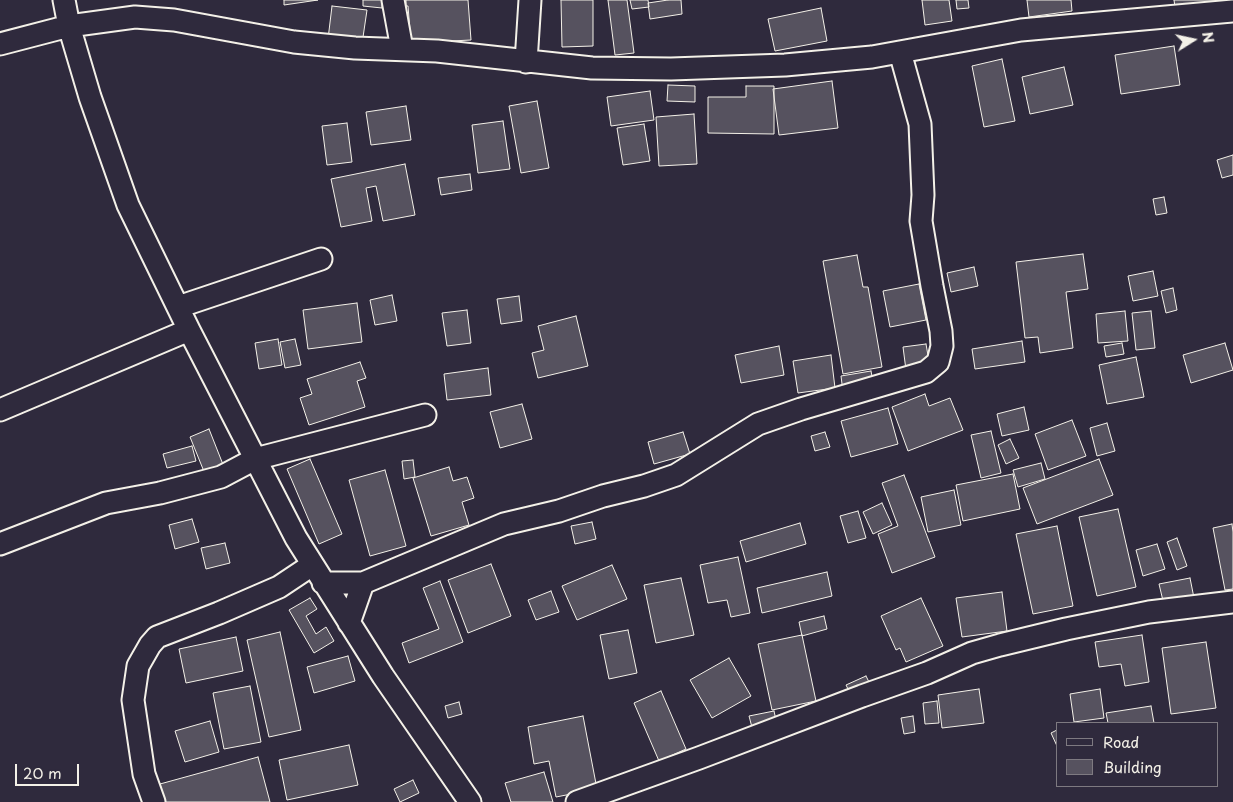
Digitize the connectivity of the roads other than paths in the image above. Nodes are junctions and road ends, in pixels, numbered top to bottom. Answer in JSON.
{"nodes":[{"id":1,"x":64,"y":0,"type":"edge"},
{"id":2,"x":393,"y":0,"type":"edge"},
{"id":3,"x":530,"y":0,"type":"edge"},
{"id":4,"x":1233,"y":11,"type":"edge"},
{"id":5,"x":69,"y":26,"type":"junction"},
{"id":6,"x":0,"y":44,"type":"edge"},
{"id":7,"x":402,"y":49,"type":"junction"},
{"id":8,"x":900,"y":52,"type":"junction"},
{"id":9,"x":526,"y":62,"type":"junction"},
{"id":10,"x":321,"y":259,"type":"dead end"},
{"id":11,"x":178,"y":307,"type":"junction"},
{"id":12,"x":189,"y":330,"type":"junction"},
{"id":13,"x":0,"y":410,"type":"edge"},
{"id":14,"x":425,"y":415,"type":"dead end"},
{"id":15,"x":256,"y":459,"type":"junction"},
{"id":16,"x":0,"y":544,"type":"edge"},
{"id":17,"x":312,"y":565,"type":"junction"},
{"id":18,"x":363,"y":582,"type":"junction"},
{"id":19,"x":323,"y":583,"type":"junction"},
{"id":20,"x":1233,"y":602,"type":"edge"},
{"id":21,"x":349,"y":623,"type":"junction"},
{"id":22,"x":154,"y":802,"type":"edge"},
{"id":23,"x":470,"y":802,"type":"edge"},
{"id":24,"x":577,"y":802,"type":"edge"}],
"edges":[{"from":1,"to":5,"type":"street"},
{"from":2,"to":7,"type":"street"},
{"from":3,"to":9,"type":"street"},
{"from":4,"to":8,"type":"street"},
{"from":5,"to":6,"type":"street"},
{"from":5,"to":7,"type":"street"},
{"from":5,"to":11,"type":"street"},
{"from":7,"to":9,"type":"street"},
{"from":8,"to":9,"type":"street"},
{"from":8,"to":18,"type":"street"},
{"from":10,"to":11,"type":"street"},
{"from":11,"to":12,"type":"street"},
{"from":12,"to":13,"type":"street"},
{"from":12,"to":15,"type":"street"},
{"from":14,"to":15,"type":"street"},
{"from":15,"to":16,"type":"street"},
{"from":15,"to":17,"type":"street"},
{"from":17,"to":19,"type":"street"},
{"from":17,"to":22,"type":"street"},
{"from":18,"to":19,"type":"street"},
{"from":18,"to":21,"type":"street"},
{"from":19,"to":21,"type":"street"},
{"from":20,"to":24,"type":"street"},
{"from":21,"to":23,"type":"street"}]}
